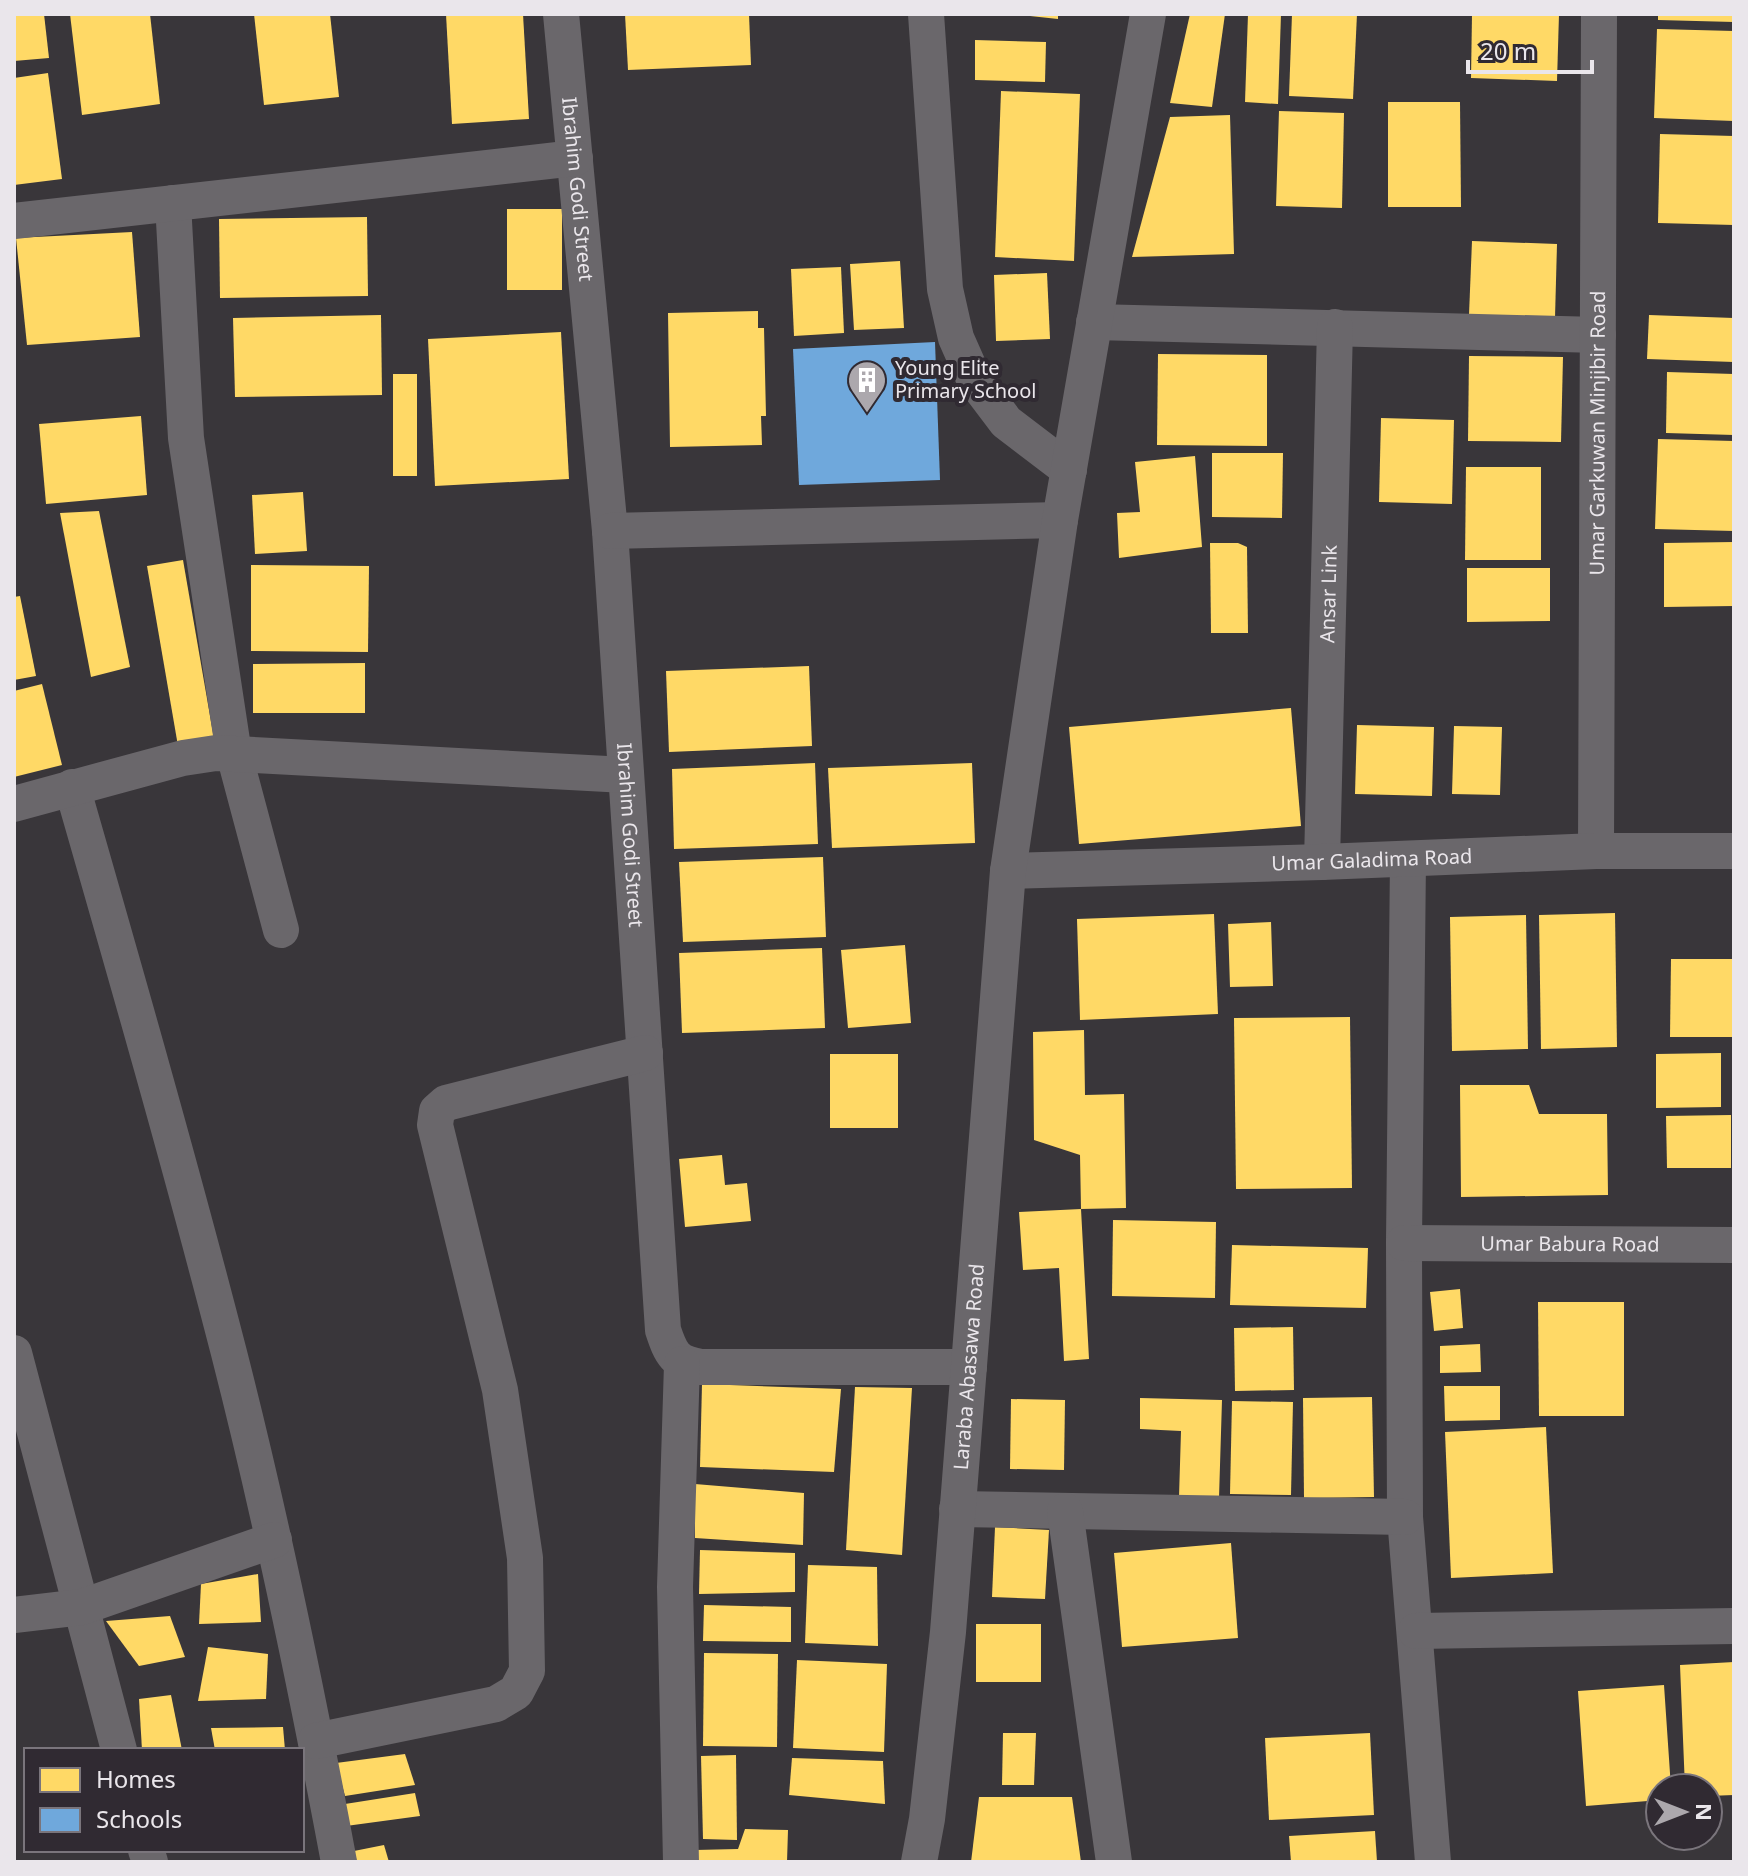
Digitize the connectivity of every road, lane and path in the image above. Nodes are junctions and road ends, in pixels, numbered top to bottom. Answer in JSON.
{"nodes":[{"id":1,"x":561,"y":14,"type":"edge"},
{"id":2,"x":926,"y":14,"type":"edge"},
{"id":3,"x":1148,"y":14,"type":"edge"},
{"id":4,"x":1599,"y":14,"type":"edge"},
{"id":5,"x":575,"y":158,"type":"junction"},
{"id":6,"x":173,"y":203,"type":"junction"},
{"id":7,"x":14,"y":221,"type":"edge"},
{"id":8,"x":1094,"y":322,"type":"junction"},
{"id":9,"x":1335,"y":327,"type":"junction"},
{"id":10,"x":1598,"y":335,"type":"junction"},
{"id":11,"x":1069,"y":470,"type":"junction"},
{"id":12,"x":1060,"y":520,"type":"junction"},
{"id":13,"x":610,"y":531,"type":"junction"},
{"id":14,"x":234,"y":754,"type":"junction"},
{"id":15,"x":626,"y":775,"type":"junction"},
{"id":16,"x":72,"y":787,"type":"junction"},
{"id":17,"x":14,"y":804,"type":"edge"},
{"id":18,"x":1596,"y":851,"type":"junction"},
{"id":19,"x":1734,"y":851,"type":"edge"},
{"id":20,"x":1408,"y":859,"type":"junction"},
{"id":21,"x":1322,"y":862,"type":"junction"},
{"id":22,"x":1008,"y":871,"type":"junction"},
{"id":23,"x":281,"y":930,"type":"dead end"},
{"id":24,"x":645,"y":1053,"type":"junction"},
{"id":25,"x":1404,"y":1243,"type":"junction"},
{"id":26,"x":1734,"y":1245,"type":"edge"},
{"id":27,"x":14,"y":1353,"type":"edge"},
{"id":28,"x":682,"y":1364,"type":"junction"},
{"id":29,"x":969,"y":1367,"type":"junction"},
{"id":30,"x":957,"y":1509,"type":"junction"},
{"id":31,"x":1065,"y":1511,"type":"junction"},
{"id":32,"x":1405,"y":1517,"type":"junction"},
{"id":33,"x":274,"y":1540,"type":"junction"},
{"id":34,"x":82,"y":1607,"type":"junction"},
{"id":35,"x":14,"y":1615,"type":"edge"},
{"id":36,"x":1734,"y":1626,"type":"edge"},
{"id":37,"x":1416,"y":1631,"type":"junction"},
{"id":38,"x":316,"y":1741,"type":"junction"},
{"id":39,"x":118,"y":1748,"type":"edge"},
{"id":40,"x":339,"y":1862,"type":"edge"},
{"id":41,"x":681,"y":1862,"type":"edge"},
{"id":42,"x":919,"y":1862,"type":"edge"},
{"id":43,"x":1114,"y":1862,"type":"edge"},
{"id":44,"x":1433,"y":1862,"type":"edge"}],
"edges":[{"from":1,"to":5,"type":"street","name":"Ibrahim Godi Street"},
{"from":2,"to":11,"type":"street"},
{"from":3,"to":8,"type":"street","name":"Laraba Abasawa Road"},
{"from":4,"to":10,"type":"street","name":"Umar Garkuwan Minjibir Road"},
{"from":5,"to":6,"type":"street"},
{"from":5,"to":13,"type":"street","name":"Ibrahim Godi Street"},
{"from":6,"to":7,"type":"street"},
{"from":6,"to":14,"type":"street"},
{"from":8,"to":9,"type":"street"},
{"from":8,"to":11,"type":"street","name":"Laraba Abasawa Road"},
{"from":9,"to":10,"type":"street"},
{"from":9,"to":21,"type":"street","name":"Ansar Link"},
{"from":10,"to":18,"type":"street","name":"Umar Garkuwan Minjibir Road"},
{"from":11,"to":12,"type":"street","name":"Laraba Abasawa Road"},
{"from":12,"to":13,"type":"street"},
{"from":12,"to":22,"type":"street","name":"Laraba Abasawa Road"},
{"from":13,"to":15,"type":"street","name":"Ibrahim Godi Street"},
{"from":14,"to":15,"type":"street"},
{"from":14,"to":16,"type":"street"},
{"from":14,"to":23,"type":"street"},
{"from":15,"to":24,"type":"street","name":"Ibrahim Godi Street"},
{"from":16,"to":17,"type":"street"},
{"from":16,"to":33,"type":"street"},
{"from":18,"to":19,"type":"street","name":"Umar Galadima Road"},
{"from":18,"to":20,"type":"street","name":"Umar Galadima Road"},
{"from":20,"to":21,"type":"street","name":"Umar Galadima Road"},
{"from":20,"to":25,"type":"street"},
{"from":21,"to":22,"type":"street","name":"Umar Galadima Road"},
{"from":22,"to":29,"type":"street","name":"Laraba Abasawa Road"},
{"from":24,"to":28,"type":"street","name":"Ibrahim Godi Street"},
{"from":24,"to":38,"type":"street"},
{"from":25,"to":26,"type":"street","name":"Umar Babura Road"},
{"from":25,"to":32,"type":"street"},
{"from":27,"to":34,"type":"street"},
{"from":28,"to":29,"type":"street"},
{"from":28,"to":41,"type":"street"},
{"from":29,"to":30,"type":"street","name":"Laraba Abasawa Road"},
{"from":30,"to":31,"type":"street"},
{"from":30,"to":42,"type":"street","name":"Laraba Abasawa Road"},
{"from":31,"to":32,"type":"street"},
{"from":31,"to":43,"type":"street"},
{"from":32,"to":37,"type":"street"},
{"from":33,"to":34,"type":"street"},
{"from":33,"to":38,"type":"street"},
{"from":34,"to":35,"type":"street"},
{"from":34,"to":39,"type":"street"},
{"from":36,"to":37,"type":"street"},
{"from":37,"to":44,"type":"street"},
{"from":38,"to":40,"type":"street"}]}
